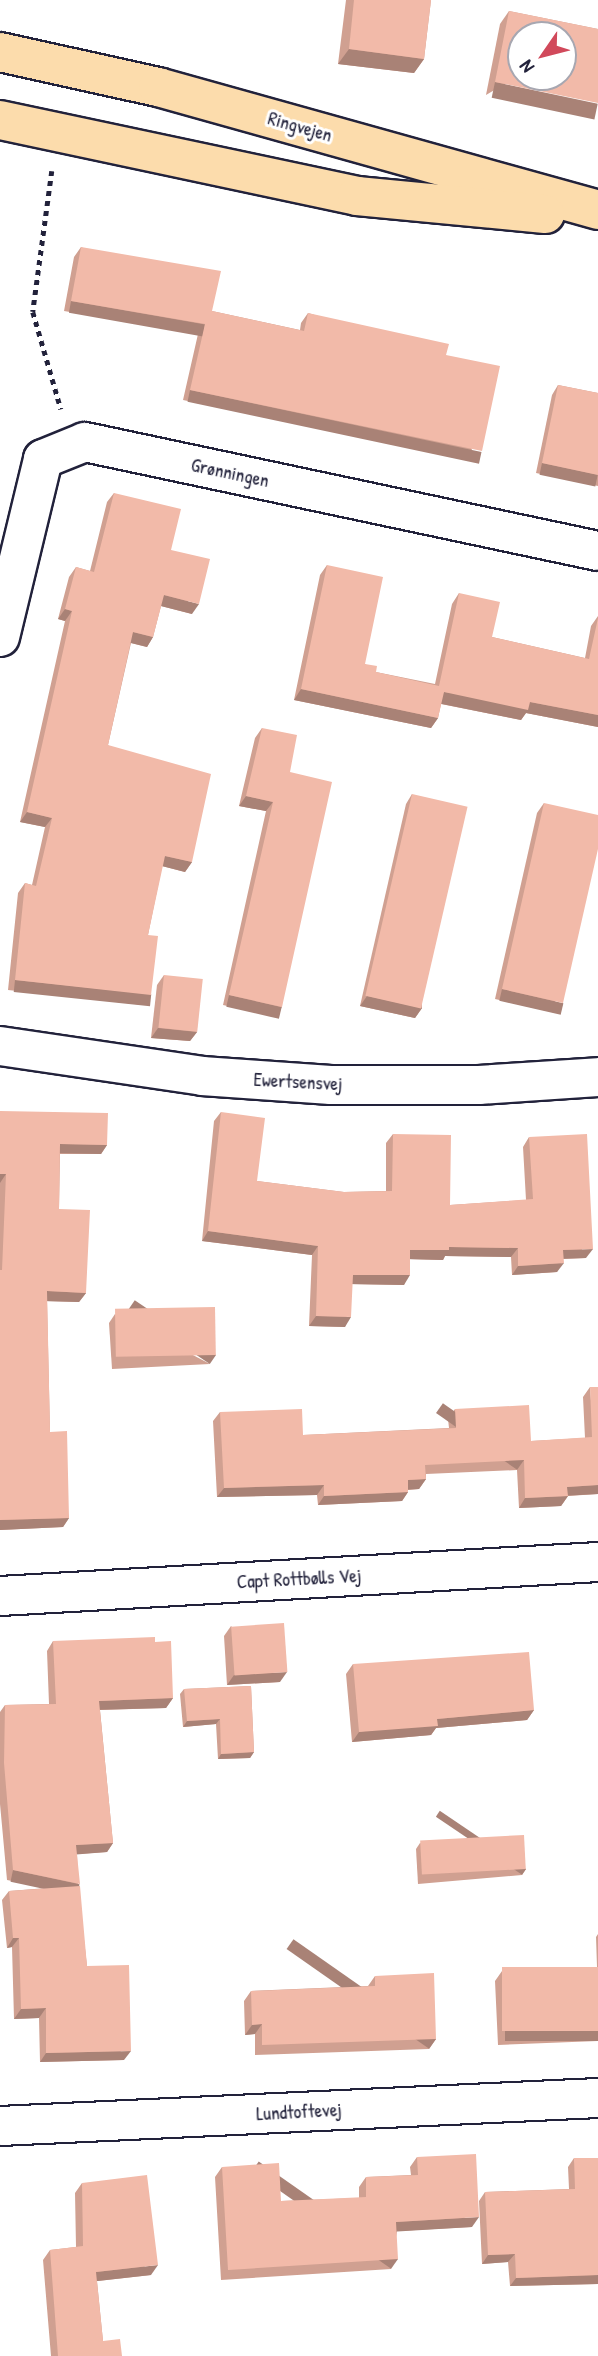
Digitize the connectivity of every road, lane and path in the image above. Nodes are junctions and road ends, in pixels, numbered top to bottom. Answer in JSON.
{"nodes":[{"id":1,"x":0,"y":52,"type":"edge"},
{"id":2,"x":0,"y":120,"type":"edge"},
{"id":3,"x":57,"y":132,"type":"junction"},
{"id":4,"x":598,"y":210,"type":"edge"},
{"id":5,"x":598,"y":220,"type":"edge"},
{"id":6,"x":72,"y":447,"type":"junction"},
{"id":7,"x":598,"y":551,"type":"edge"},
{"id":8,"x":0,"y":637,"type":"edge"},
{"id":9,"x":0,"y":1046,"type":"edge"},
{"id":10,"x":598,"y":1077,"type":"edge"},
{"id":11,"x":598,"y":1562,"type":"edge"},
{"id":12,"x":0,"y":1596,"type":"edge"},
{"id":13,"x":598,"y":2098,"type":"edge"},
{"id":14,"x":0,"y":2126,"type":"edge"}],
"edges":[{"from":1,"to":4,"type":"main road","name":"Ringvejen"},
{"from":2,"to":3,"type":"main road"},
{"from":3,"to":5,"type":"main road"},
{"from":3,"to":6,"type":"path"},
{"from":6,"to":7,"type":"street","name":"Grønningen"},
{"from":6,"to":8,"type":"street","name":"Grønningen"},
{"from":9,"to":10,"type":"street","name":"Ewertsensvej"},
{"from":11,"to":12,"type":"street","name":"Capt Rottbølls Vej"},
{"from":13,"to":14,"type":"street","name":"Lundtoftevej"}]}
